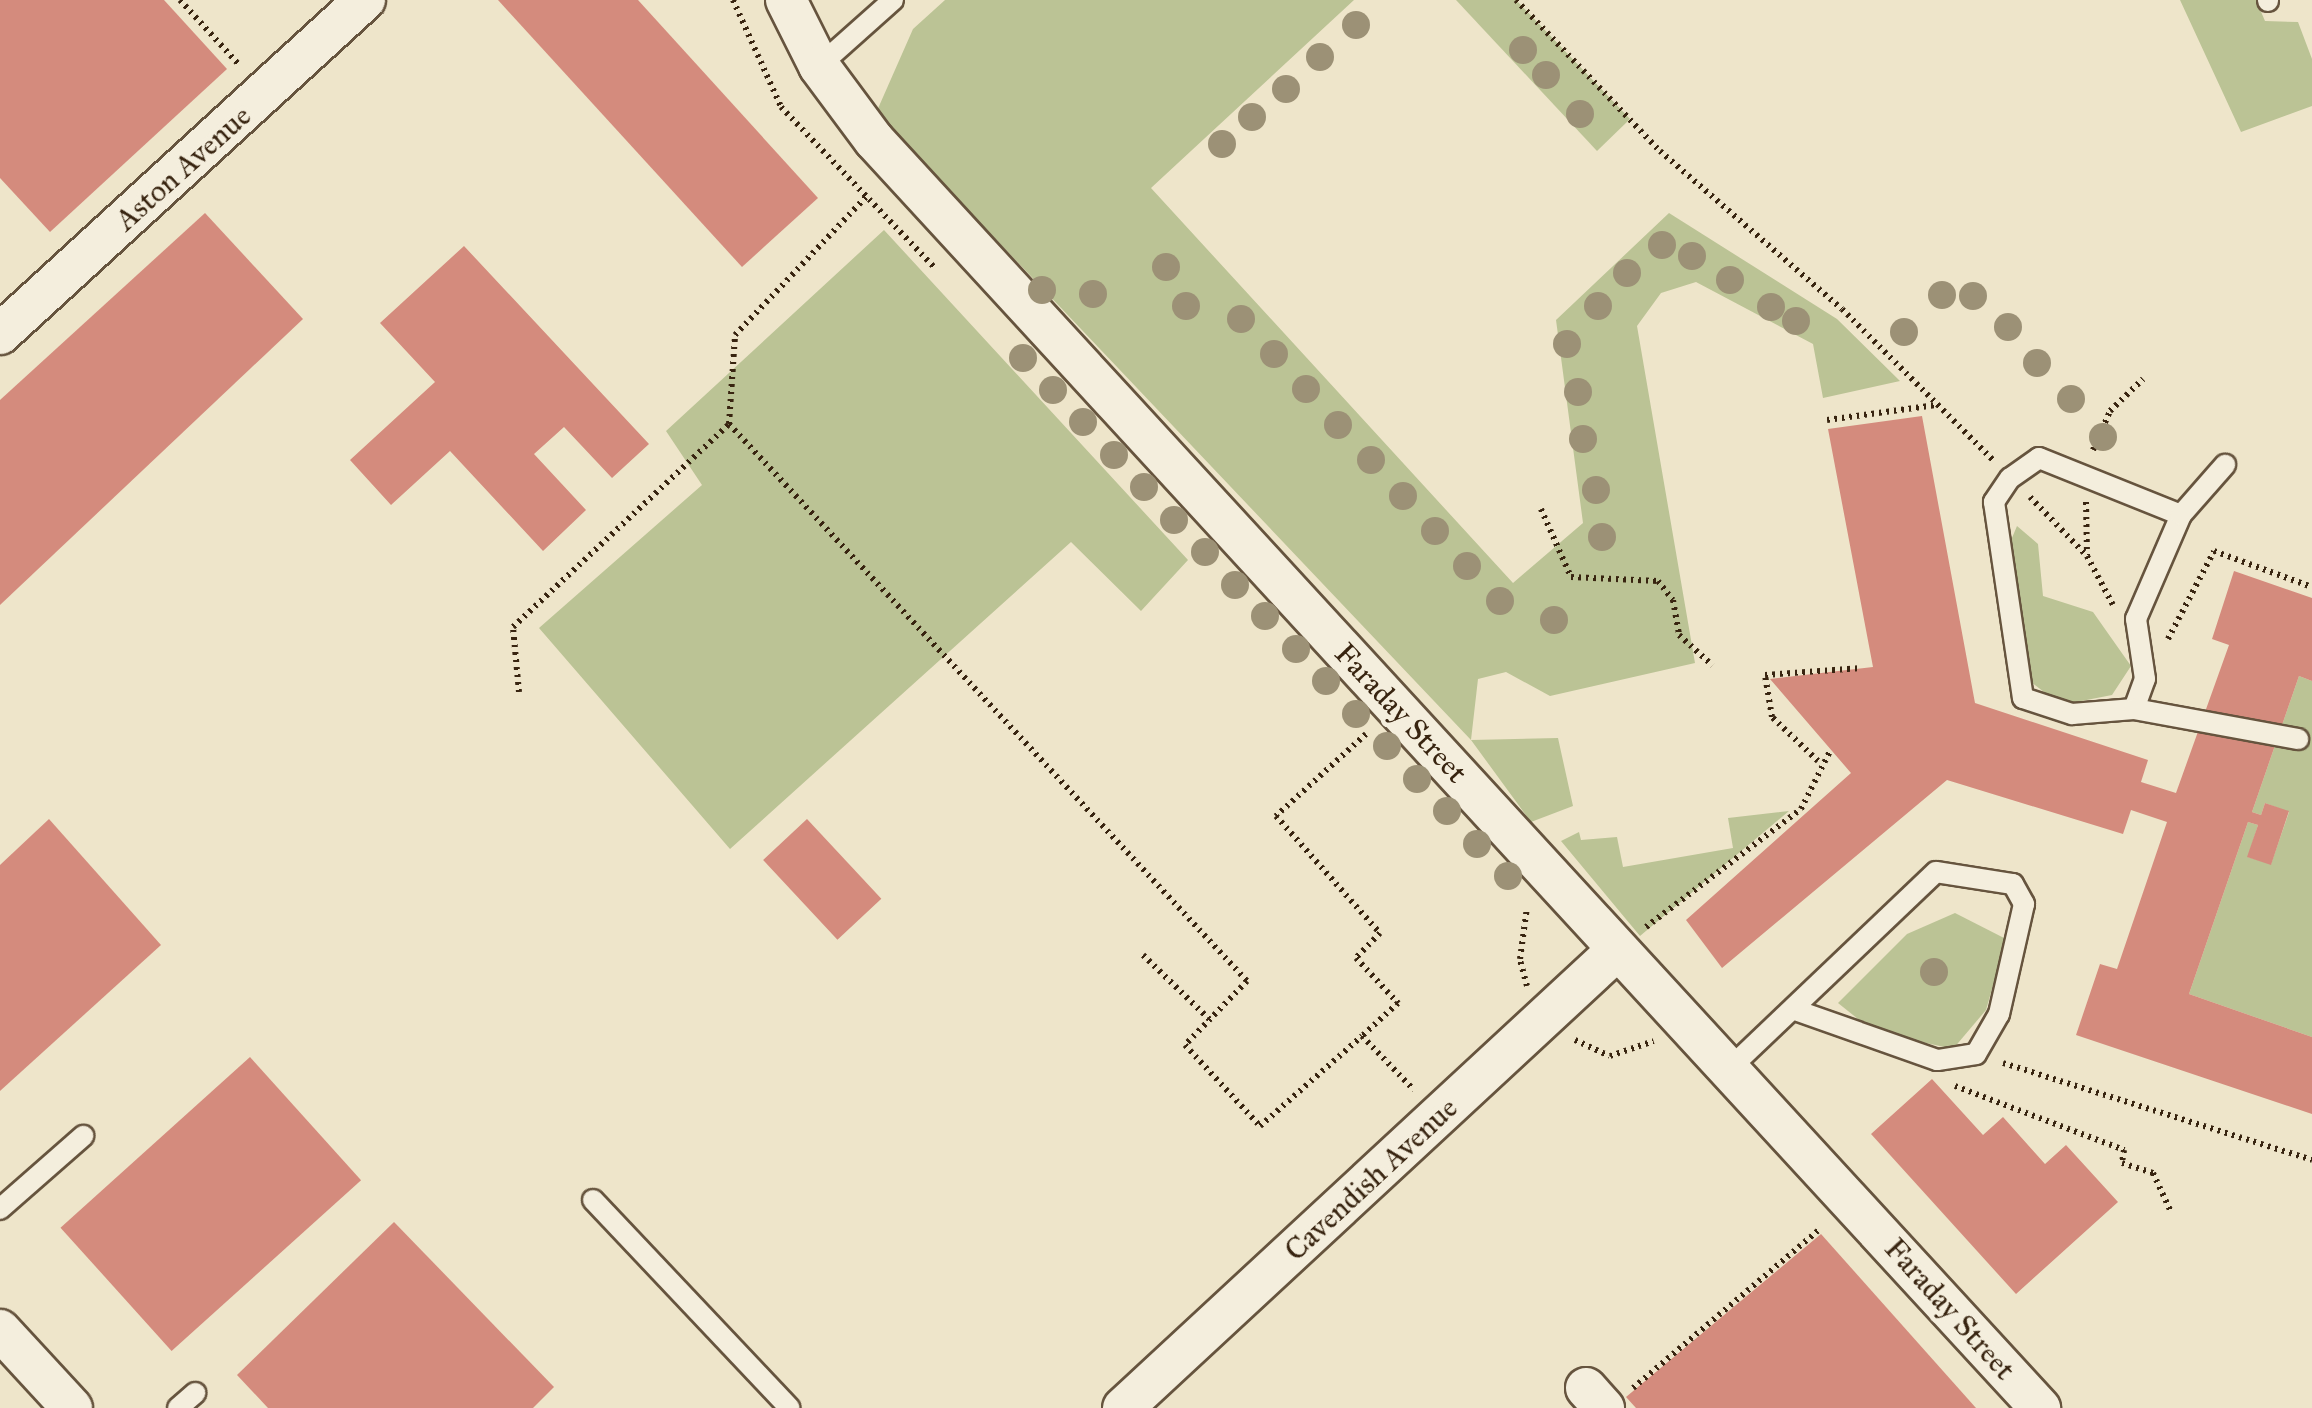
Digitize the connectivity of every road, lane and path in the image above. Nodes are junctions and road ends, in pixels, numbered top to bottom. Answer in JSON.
{"nodes":[{"id":1,"x":180,"y":0,"type":"edge"},
{"id":2,"x":364,"y":0,"type":"edge"},
{"id":3,"x":786,"y":0,"type":"edge"},
{"id":4,"x":893,"y":0,"type":"edge"},
{"id":5,"x":1516,"y":0,"type":"edge"},
{"id":6,"x":818,"y":66,"type":"junction"},
{"id":7,"x":264,"y":93,"type":"junction"},
{"id":8,"x":866,"y":197,"type":"dead end"},
{"id":9,"x":0,"y":334,"type":"edge"},
{"id":10,"x":1938,"y":404,"type":"junction"},
{"id":11,"x":1827,"y":420,"type":"dead end"},
{"id":12,"x":728,"y":424,"type":"junction"},
{"id":13,"x":2225,"y":465,"type":"dead end"},
{"id":14,"x":2010,"y":478,"type":"junction"},
{"id":15,"x":1541,"y":509,"type":"dead end"},
{"id":16,"x":2180,"y":515,"type":"junction"},
{"id":17,"x":2312,"y":587,"type":"edge"},
{"id":18,"x":2134,"y":642,"type":"junction"},
{"id":19,"x":1712,"y":666,"type":"dead end"},
{"id":20,"x":1862,"y":668,"type":"dead end"},
{"id":21,"x":519,"y":692,"type":"dead end"},
{"id":22,"x":2134,"y":709,"type":"junction"},
{"id":23,"x":1366,"y":734,"type":"dead end"},
{"id":24,"x":2298,"y":739,"type":"dead end"},
{"id":25,"x":1831,"y":749,"type":"dead end"},
{"id":26,"x":1818,"y":760,"type":"junction"},
{"id":27,"x":1530,"y":910,"type":"dead end"},
{"id":28,"x":1617,"y":950,"type":"junction"},
{"id":29,"x":1143,"y":954,"type":"dead end"},
{"id":30,"x":1530,"y":994,"type":"dead end"},
{"id":31,"x":1798,"y":1011,"type":"junction"},
{"id":32,"x":1210,"y":1020,"type":"junction"},
{"id":33,"x":1565,"y":1034,"type":"dead end"},
{"id":34,"x":1362,"y":1036,"type":"junction"},
{"id":35,"x":1653,"y":1040,"type":"dead end"},
{"id":36,"x":1976,"y":1054,"type":"junction"},
{"id":37,"x":1938,"y":1060,"type":"junction"},
{"id":38,"x":1730,"y":1068,"type":"junction"},
{"id":39,"x":1439,"y":1116,"type":"junction"},
{"id":40,"x":83,"y":1136,"type":"dead end"},
{"id":41,"x":2312,"y":1160,"type":"edge"},
{"id":42,"x":593,"y":1200,"type":"dead end"},
{"id":43,"x":0,"y":1210,"type":"edge"},
{"id":44,"x":2171,"y":1212,"type":"dead end"},
{"id":45,"x":1820,"y":1229,"type":"dead end"},
{"id":46,"x":0,"y":1330,"type":"edge"},
{"id":47,"x":195,"y":1393,"type":"dead end"},
{"id":48,"x":1605,"y":1397,"type":"edge"},
{"id":49,"x":72,"y":1408,"type":"edge"},
{"id":50,"x":178,"y":1408,"type":"edge"},
{"id":51,"x":790,"y":1408,"type":"edge"},
{"id":52,"x":1123,"y":1408,"type":"edge"},
{"id":53,"x":2040,"y":1408,"type":"edge"}],
"edges":[{"from":1,"to":7,"type":"path"},
{"from":2,"to":7,"type":"street","name":"Aston Avenue"},
{"from":3,"to":6,"type":"street","name":"Faraday Street"},
{"from":4,"to":6,"type":"lane"},
{"from":5,"to":10,"type":"path"},
{"from":6,"to":28,"type":"street","name":"Faraday Street"},
{"from":7,"to":9,"type":"street","name":"Aston Avenue"},
{"from":8,"to":12,"type":"path"},
{"from":10,"to":11,"type":"path"},
{"from":10,"to":14,"type":"path"},
{"from":12,"to":21,"type":"path"},
{"from":12,"to":32,"type":"path"},
{"from":13,"to":16,"type":"lane"},
{"from":14,"to":16,"type":"lane"},
{"from":14,"to":18,"type":"path"},
{"from":14,"to":22,"type":"lane"},
{"from":15,"to":19,"type":"path"},
{"from":16,"to":18,"type":"lane"},
{"from":17,"to":18,"type":"path"},
{"from":18,"to":22,"type":"lane"},
{"from":20,"to":26,"type":"path"},
{"from":22,"to":24,"type":"lane"},
{"from":23,"to":34,"type":"path"},
{"from":25,"to":26,"type":"path"},
{"from":26,"to":28,"type":"path"},
{"from":27,"to":30,"type":"path"},
{"from":28,"to":38,"type":"street","name":"Faraday Street"},
{"from":28,"to":39,"type":"street","name":"Cavendish Avenue"},
{"from":29,"to":32,"type":"path"},
{"from":31,"to":36,"type":"lane"},
{"from":31,"to":37,"type":"lane"},
{"from":31,"to":38,"type":"lane"},
{"from":32,"to":34,"type":"path"},
{"from":33,"to":35,"type":"path"},
{"from":34,"to":39,"type":"path"},
{"from":36,"to":37,"type":"lane"},
{"from":36,"to":41,"type":"path"},
{"from":37,"to":44,"type":"path"},
{"from":38,"to":53,"type":"street","name":"Faraday Street"},
{"from":39,"to":52,"type":"street","name":"Cavendish Avenue"},
{"from":40,"to":43,"type":"lane"},
{"from":42,"to":51,"type":"lane"},
{"from":45,"to":48,"type":"path"},
{"from":46,"to":49,"type":"street"},
{"from":47,"to":50,"type":"lane"}]}
